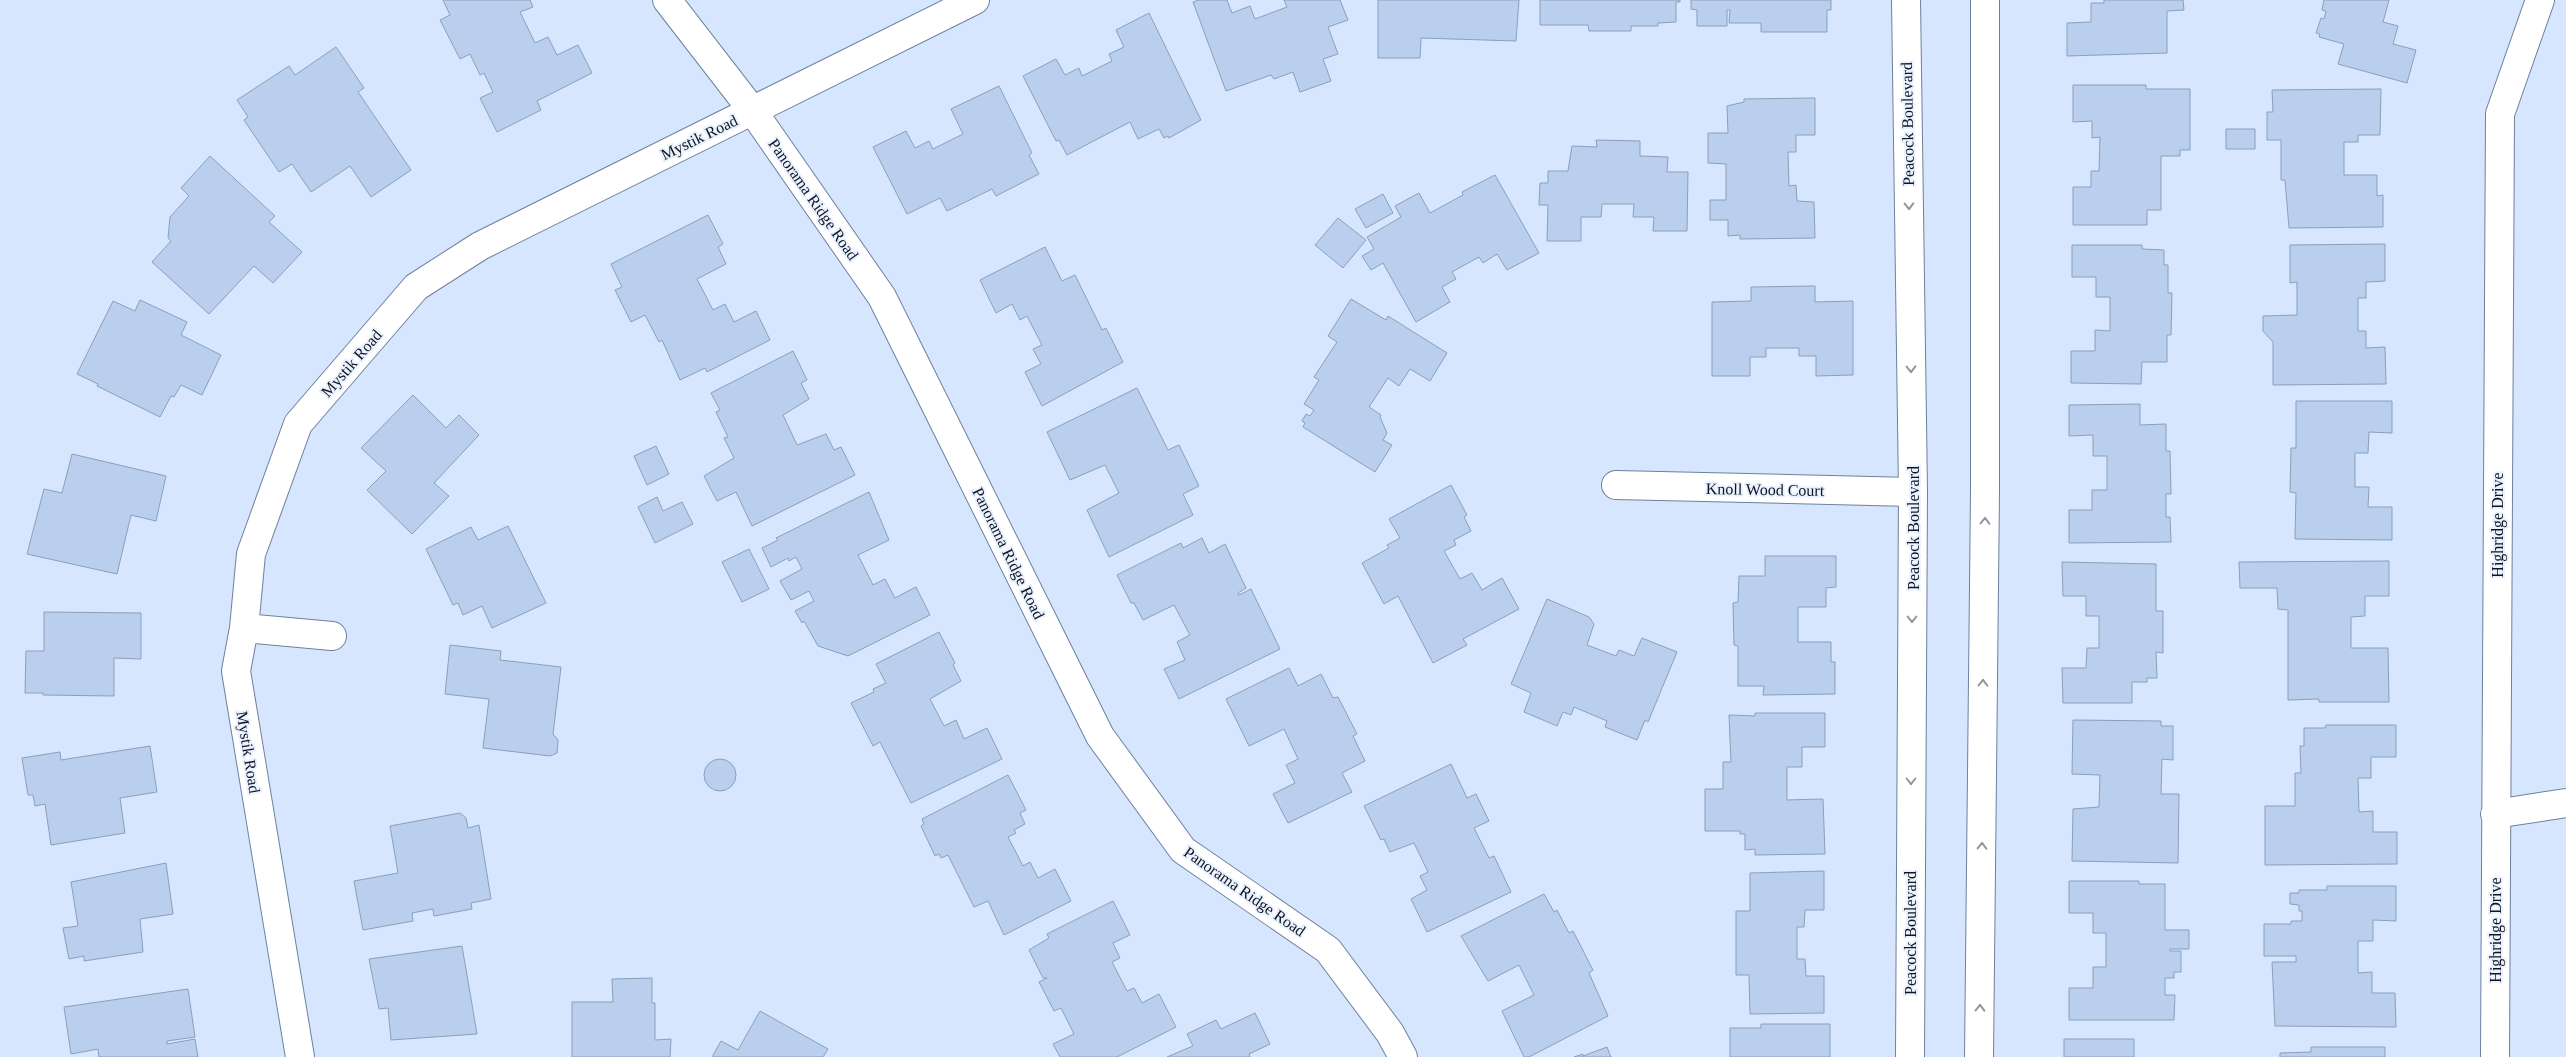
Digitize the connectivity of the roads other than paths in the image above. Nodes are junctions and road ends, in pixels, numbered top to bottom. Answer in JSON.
{"nodes":[{"id":1,"x":667,"y":0,"type":"edge"},
{"id":2,"x":975,"y":0,"type":"edge"},
{"id":3,"x":1906,"y":0,"type":"edge"},
{"id":4,"x":1984,"y":0,"type":"edge"},
{"id":5,"x":2540,"y":0,"type":"edge"},
{"id":6,"x":752,"y":110,"type":"junction"},
{"id":7,"x":1616,"y":485,"type":"dead end"},
{"id":8,"x":1913,"y":492,"type":"junction"},
{"id":9,"x":244,"y":628,"type":"junction"},
{"id":10,"x":332,"y":636,"type":"dead end"},
{"id":11,"x":2566,"y":802,"type":"edge"},
{"id":12,"x":2495,"y":814,"type":"junction"},
{"id":13,"x":300,"y":1057,"type":"edge"},
{"id":14,"x":1403,"y":1057,"type":"edge"},
{"id":15,"x":1910,"y":1057,"type":"edge"},
{"id":16,"x":1979,"y":1057,"type":"edge"},
{"id":17,"x":2495,"y":1057,"type":"edge"}],
"edges":[{"from":1,"to":6,"type":"street","name":"Panorama Ridge Road"},
{"from":2,"to":6,"type":"street","name":"Mystik Road"},
{"from":3,"to":8,"type":"street","name":"Peacock Boulevard","one_way":true},
{"from":16,"to":4,"type":"street","one_way":true},
{"from":5,"to":12,"type":"street","name":"Highridge Drive"},
{"from":6,"to":9,"type":"street","name":"Mystik Road"},
{"from":6,"to":14,"type":"street","name":"Panorama Ridge Road"},
{"from":7,"to":8,"type":"street","name":"Knoll Wood Court"},
{"from":8,"to":15,"type":"street","name":"Peacock Boulevard","one_way":true},
{"from":9,"to":10,"type":"street"},
{"from":9,"to":13,"type":"street","name":"Mystik Road"},
{"from":11,"to":12,"type":"street"},
{"from":12,"to":17,"type":"street","name":"Highridge Drive"}]}
